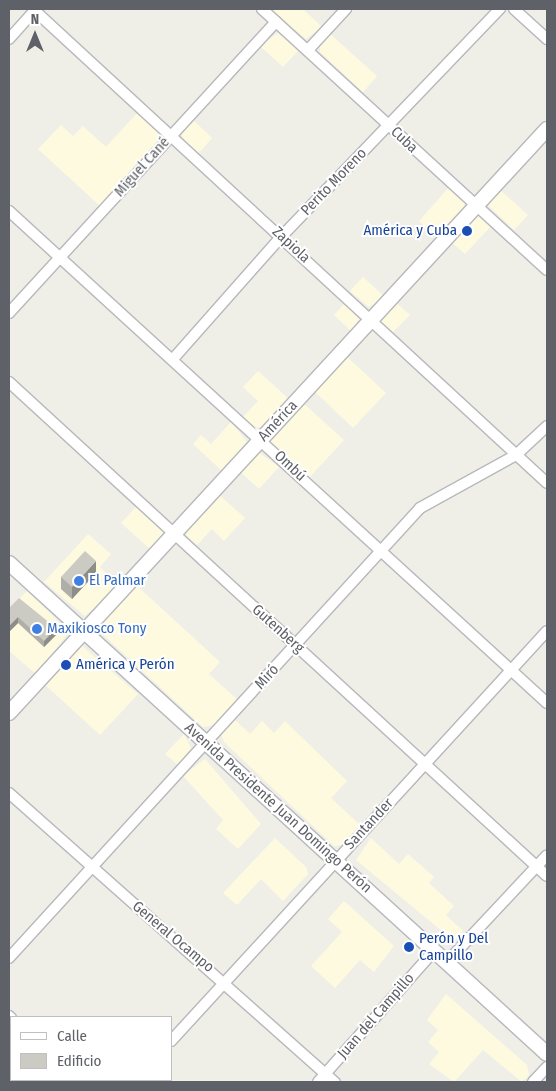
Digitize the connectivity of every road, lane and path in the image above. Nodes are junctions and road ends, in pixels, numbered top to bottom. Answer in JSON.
{"nodes":[{"id":1,"x":35,"y":9,"type":"edge"},
{"id":2,"x":262,"y":9,"type":"edge"},
{"id":3,"x":346,"y":9,"type":"edge"},
{"id":4,"x":500,"y":9,"type":"edge"},
{"id":5,"x":514,"y":9,"type":"edge"},
{"id":6,"x":276,"y":22,"type":"junction"},
{"id":7,"x":9,"y":39,"type":"edge"},
{"id":8,"x":547,"y":39,"type":"edge"},
{"id":9,"x":308,"y":50,"type":"junction"},
{"id":10,"x":388,"y":125,"type":"junction"},
{"id":11,"x":547,"y":129,"type":"edge"},
{"id":12,"x":171,"y":135,"type":"junction"},
{"id":13,"x":476,"y":207,"type":"junction"},
{"id":14,"x":9,"y":211,"type":"edge"},
{"id":15,"x":282,"y":236,"type":"junction"},
{"id":16,"x":59,"y":258,"type":"junction"},
{"id":17,"x":547,"y":270,"type":"edge"},
{"id":18,"x":9,"y":313,"type":"edge"},
{"id":19,"x":370,"y":320,"type":"junction"},
{"id":20,"x":173,"y":359,"type":"junction"},
{"id":21,"x":9,"y":382,"type":"edge"},
{"id":22,"x":547,"y":426,"type":"edge"},
{"id":23,"x":261,"y":439,"type":"junction"},
{"id":24,"x":516,"y":455,"type":"junction"},
{"id":25,"x":547,"y":483,"type":"edge"},
{"id":26,"x":174,"y":534,"type":"junction"},
{"id":27,"x":382,"y":550,"type":"junction"},
{"id":28,"x":9,"y":563,"type":"edge"},
{"id":29,"x":547,"y":631,"type":"edge"},
{"id":30,"x":84,"y":633,"type":"junction"},
{"id":31,"x":296,"y":645,"type":"junction"},
{"id":32,"x":512,"y":670,"type":"junction"},
{"id":33,"x":547,"y":703,"type":"edge"},
{"id":34,"x":9,"y":713,"type":"edge"},
{"id":35,"x":206,"y":743,"type":"junction"},
{"id":36,"x":425,"y":763,"type":"junction"},
{"id":37,"x":9,"y":793,"type":"edge"},
{"id":38,"x":547,"y":854,"type":"edge"},
{"id":39,"x":336,"y":861,"type":"junction"},
{"id":40,"x":536,"y":866,"type":"junction"},
{"id":41,"x":92,"y":868,"type":"junction"},
{"id":42,"x":547,"y":876,"type":"edge"},
{"id":43,"x":434,"y":951,"type":"junction"},
{"id":44,"x":9,"y":958,"type":"edge"},
{"id":45,"x":447,"y":962,"type":"junction"},
{"id":46,"x":225,"y":981,"type":"junction"},
{"id":47,"x":172,"y":1039,"type":"edge"},
{"id":48,"x":547,"y":1054,"type":"edge"},
{"id":49,"x":547,"y":1067,"type":"edge"},
{"id":50,"x":326,"y":1074,"type":"junction"},
{"id":51,"x":318,"y":1082,"type":"edge"},
{"id":52,"x":335,"y":1082,"type":"edge"},
{"id":53,"x":533,"y":1082,"type":"edge"}],
"edges":[{"from":1,"to":7,"type":"street"},
{"from":1,"to":12,"type":"street","name":"Zapiola"},
{"from":2,"to":6,"type":"street","name":"Cuba"},
{"from":3,"to":9,"type":"street"},
{"from":4,"to":10,"type":"street","name":"Perito Moreno"},
{"from":5,"to":8,"type":"street"},
{"from":6,"to":9,"type":"street","name":"Cuba"},
{"from":6,"to":12,"type":"street","name":"Miguel Cané"},
{"from":9,"to":10,"type":"street","name":"Cuba"},
{"from":10,"to":13,"type":"street","name":"Cuba"},
{"from":10,"to":15,"type":"street","name":"Perito Moreno"},
{"from":11,"to":13,"type":"street","name":"América"},
{"from":12,"to":15,"type":"street","name":"Zapiola"},
{"from":12,"to":16,"type":"street","name":"Miguel Cané"},
{"from":13,"to":17,"type":"street","name":"Cuba"},
{"from":13,"to":19,"type":"street","name":"América"},
{"from":14,"to":16,"type":"street","name":"Ombú"},
{"from":15,"to":19,"type":"street","name":"Zapiola"},
{"from":15,"to":20,"type":"street","name":"Perito Moreno"},
{"from":16,"to":18,"type":"street","name":"Miguel Cané"},
{"from":16,"to":20,"type":"street","name":"Ombú"},
{"from":19,"to":23,"type":"street","name":"América"},
{"from":19,"to":24,"type":"street","name":"Zapiola"},
{"from":20,"to":23,"type":"street","name":"Ombú"},
{"from":21,"to":26,"type":"street","name":"Gutenberg"},
{"from":22,"to":24,"type":"street","name":"Miró"},
{"from":23,"to":26,"type":"street","name":"América"},
{"from":23,"to":27,"type":"street","name":"Ombú"},
{"from":24,"to":25,"type":"street","name":"Zapiola"},
{"from":24,"to":27,"type":"street","name":"Miró"},
{"from":26,"to":30,"type":"street","name":"América"},
{"from":26,"to":31,"type":"street","name":"Gutenberg"},
{"from":27,"to":31,"type":"street","name":"Miró"},
{"from":27,"to":32,"type":"street","name":"Ombú"},
{"from":28,"to":30,"type":"street","name":"Avenida Presidente Juan Domingo Perón"},
{"from":29,"to":32,"type":"street","name":"Santander"},
{"from":30,"to":34,"type":"street","name":"América"},
{"from":30,"to":35,"type":"street","name":"Avenida Presidente Juan Domingo Perón"},
{"from":31,"to":35,"type":"street","name":"Miró"},
{"from":31,"to":36,"type":"street","name":"Gutenberg"},
{"from":32,"to":33,"type":"street","name":"Ombú"},
{"from":32,"to":36,"type":"street","name":"Santander"},
{"from":35,"to":39,"type":"street","name":"Avenida Presidente Juan Domingo Perón"},
{"from":35,"to":41,"type":"street","name":"Miró"},
{"from":36,"to":39,"type":"street","name":"Santander"},
{"from":36,"to":40,"type":"street","name":"Gutenberg"},
{"from":37,"to":41,"type":"street","name":"General Ocampo"},
{"from":38,"to":40,"type":"street"},
{"from":39,"to":43,"type":"street","name":"Avenida Presidente Juan Domingo Perón"},
{"from":39,"to":46,"type":"street","name":"Santander"},
{"from":40,"to":42,"type":"street","name":"Gutenberg"},
{"from":40,"to":45,"type":"street"},
{"from":41,"to":44,"type":"street","name":"Miró"},
{"from":41,"to":46,"type":"street","name":"General Ocampo"},
{"from":43,"to":45,"type":"street","name":"Avenida Presidente Juan Domingo Perón"},
{"from":43,"to":50,"type":"street","name":"Juan del Campillo"},
{"from":45,"to":48,"type":"street","name":"Avenida Presidente Juan Domingo Perón"},
{"from":46,"to":47,"type":"street","name":"Santander"},
{"from":46,"to":50,"type":"street","name":"General Ocampo"},
{"from":49,"to":53,"type":"street"},
{"from":50,"to":51,"type":"street","name":"Juan del Campillo"},
{"from":50,"to":52,"type":"street","name":"General Ocampo"}]}
